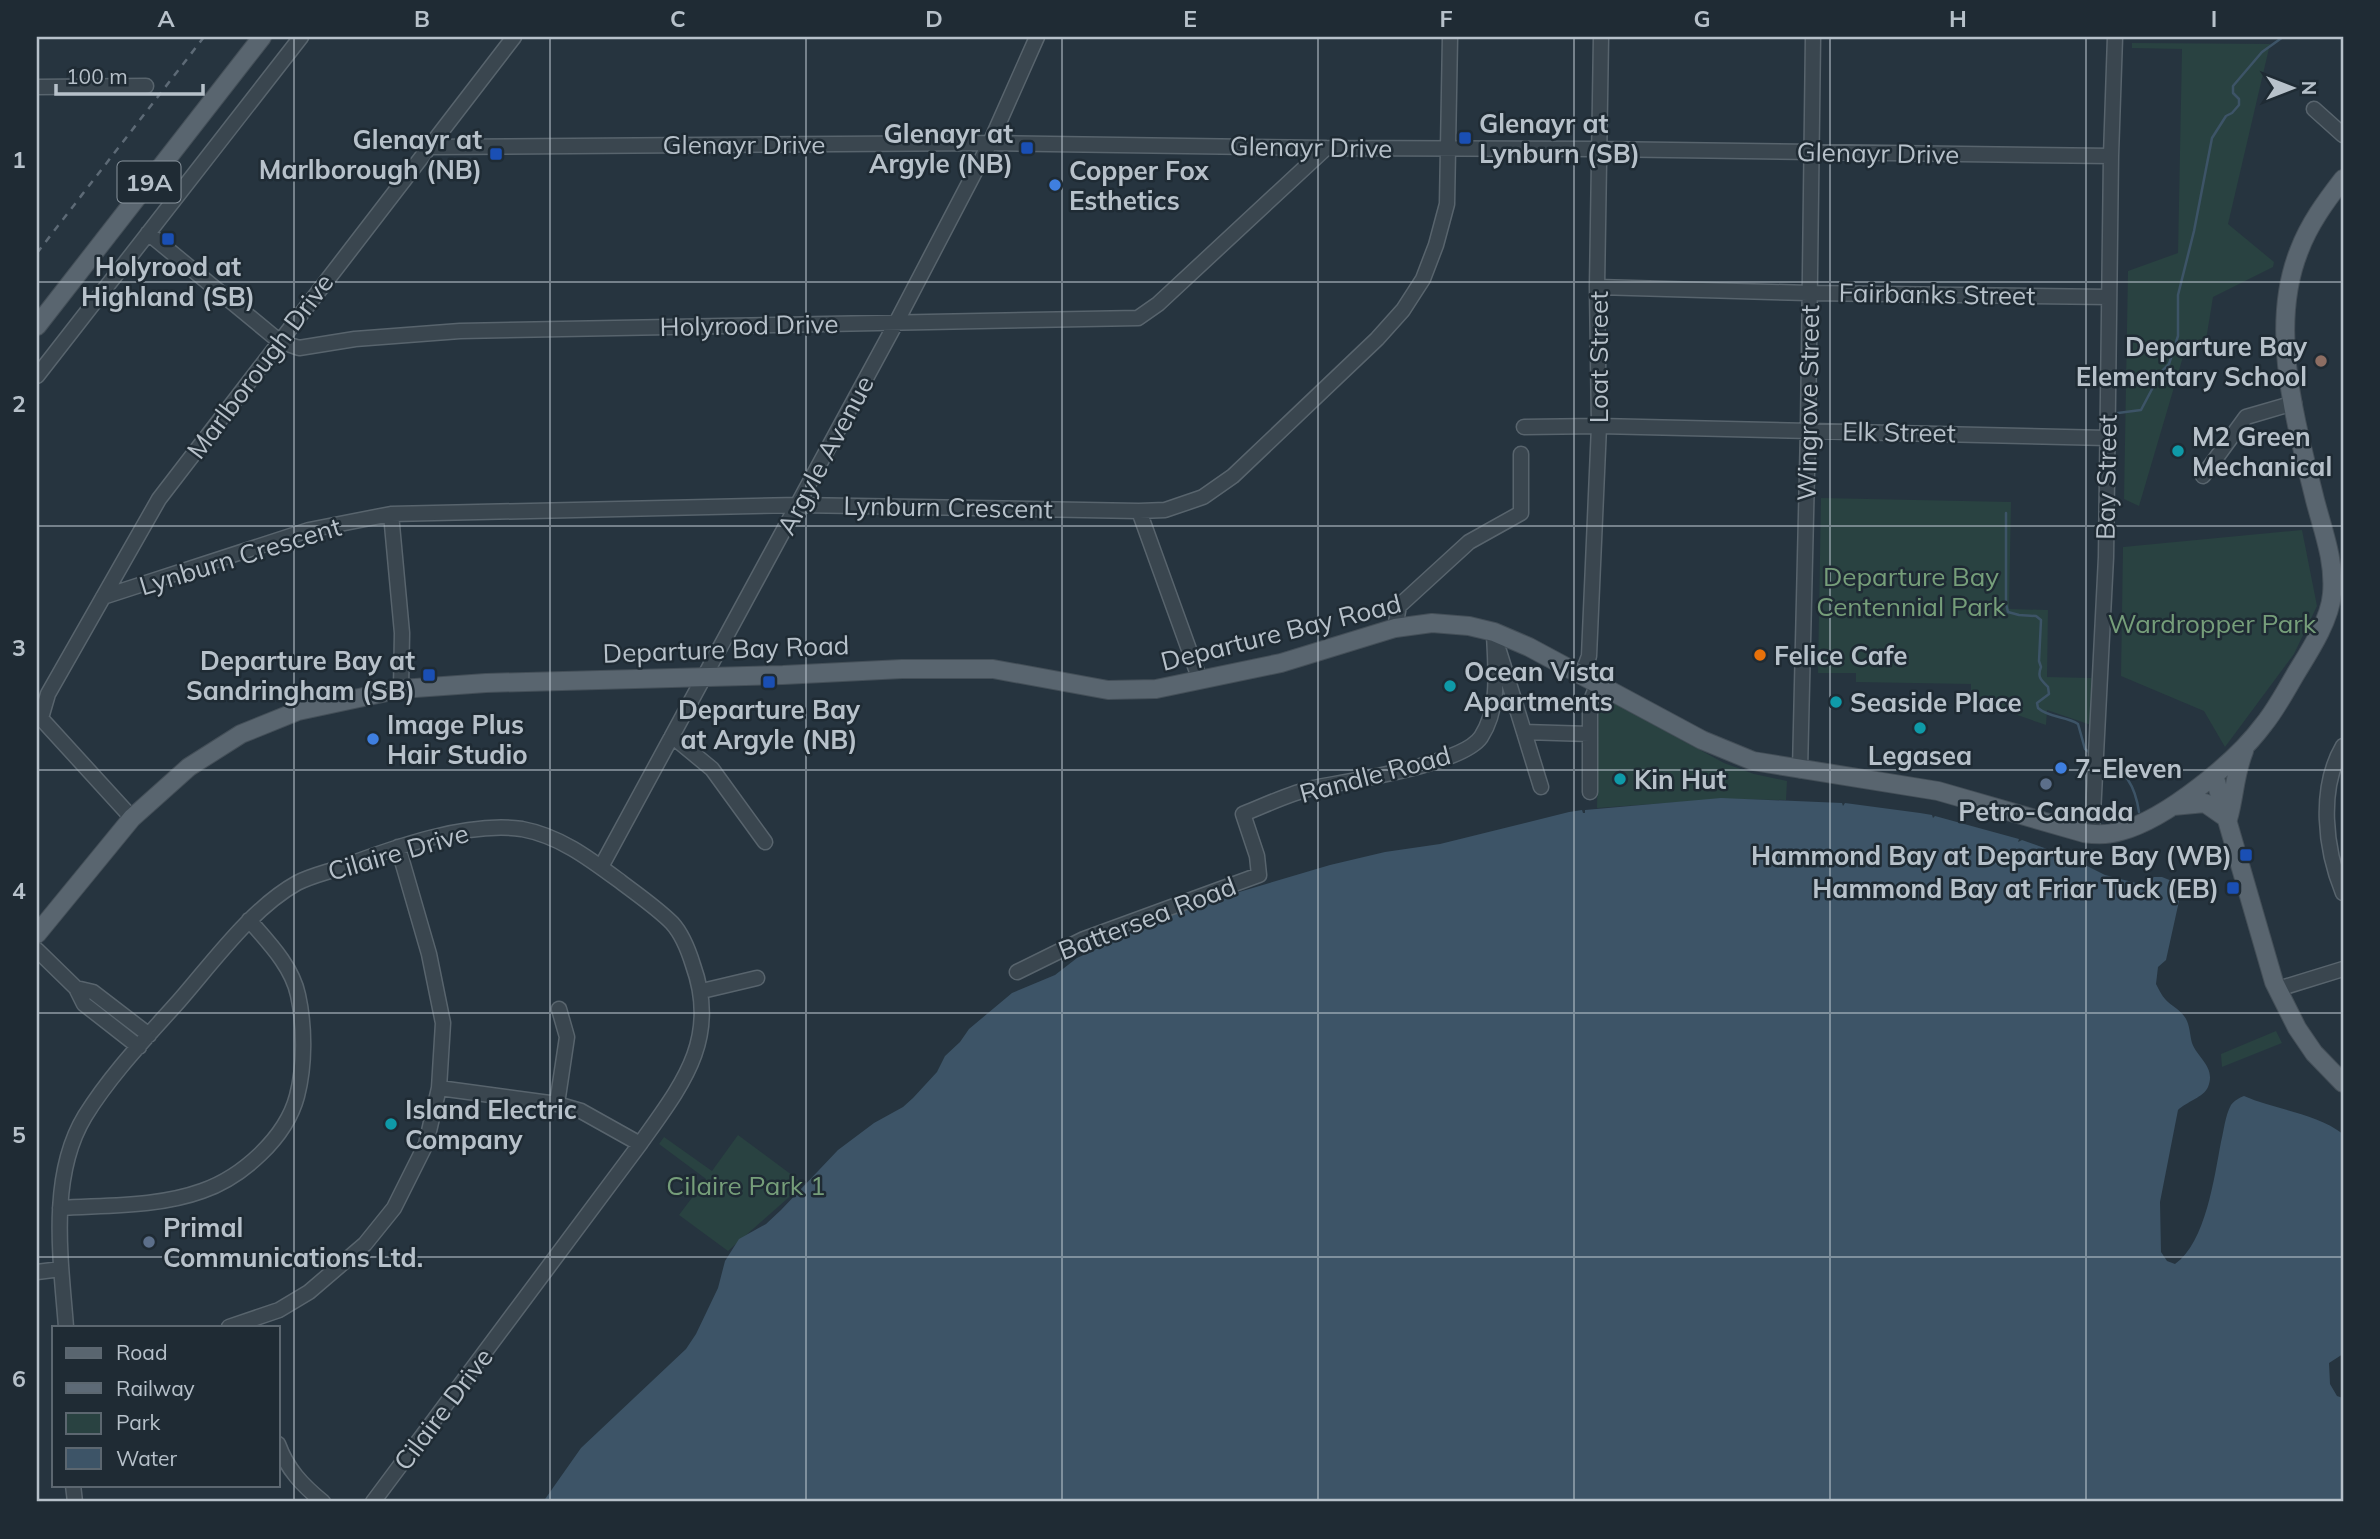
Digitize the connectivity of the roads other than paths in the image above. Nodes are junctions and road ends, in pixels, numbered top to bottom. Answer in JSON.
{"nodes":[{"id":1,"x":262,"y":37,"type":"edge"},
{"id":2,"x":301,"y":37,"type":"edge"},
{"id":3,"x":514,"y":37,"type":"edge"},
{"id":4,"x":1037,"y":37,"type":"edge"},
{"id":5,"x":1450,"y":37,"type":"edge"},
{"id":6,"x":1601,"y":37,"type":"edge"},
{"id":7,"x":1813,"y":37,"type":"edge"},
{"id":8,"x":2115,"y":37,"type":"edge"},
{"id":9,"x":146,"y":86,"type":"dead end"},
{"id":10,"x":37,"y":87,"type":"edge"},
{"id":11,"x":2314,"y":109,"type":"dead end"},
{"id":12,"x":2343,"y":135,"type":"edge"},
{"id":13,"x":990,"y":143,"type":"junction"},
{"id":14,"x":428,"y":147,"type":"junction"},
{"id":15,"x":1326,"y":148,"type":"junction"},
{"id":16,"x":1447,"y":148,"type":"junction"},
{"id":17,"x":1598,"y":149,"type":"junction"},
{"id":18,"x":1811,"y":153,"type":"junction"},
{"id":19,"x":2111,"y":156,"type":"junction"},
{"id":20,"x":2343,"y":179,"type":"edge"},
{"id":21,"x":148,"y":233,"type":"junction"},
{"id":22,"x":1597,"y":287,"type":"junction"},
{"id":23,"x":1809,"y":293,"type":"junction"},
{"id":24,"x":2109,"y":297,"type":"junction"},
{"id":25,"x":896,"y":323,"type":"junction"},
{"id":26,"x":37,"y":326,"type":"edge"},
{"id":27,"x":279,"y":341,"type":"junction"},
{"id":28,"x":37,"y":376,"type":"edge"},
{"id":29,"x":2294,"y":403,"type":"junction"},
{"id":30,"x":1599,"y":426,"type":"junction"},
{"id":31,"x":1524,"y":427,"type":"dead end"},
{"id":32,"x":1808,"y":430,"type":"junction"},
{"id":33,"x":2107,"y":438,"type":"junction"},
{"id":34,"x":1521,"y":454,"type":"dead end"},
{"id":35,"x":2203,"y":476,"type":"dead end"},
{"id":36,"x":798,"y":505,"type":"junction"},
{"id":37,"x":1139,"y":511,"type":"junction"},
{"id":38,"x":391,"y":514,"type":"junction"},
{"id":39,"x":2338,"y":596,"type":"edge"},
{"id":40,"x":103,"y":597,"type":"junction"},
{"id":41,"x":1395,"y":628,"type":"junction"},
{"id":42,"x":1494,"y":632,"type":"junction"},
{"id":43,"x":704,"y":677,"type":"junction"},
{"id":44,"x":1590,"y":679,"type":"junction"},
{"id":45,"x":1200,"y":681,"type":"junction"},
{"id":46,"x":401,"y":690,"type":"junction"},
{"id":47,"x":39,"y":716,"type":"edge"},
{"id":48,"x":1524,"y":732,"type":"junction"},
{"id":49,"x":1590,"y":734,"type":"junction"},
{"id":50,"x":672,"y":736,"type":"junction"},
{"id":51,"x":2246,"y":745,"type":"junction"},
{"id":52,"x":2343,"y":746,"type":"edge"},
{"id":53,"x":1800,"y":770,"type":"junction"},
{"id":54,"x":2214,"y":775,"type":"junction"},
{"id":55,"x":1541,"y":787,"type":"dead end"},
{"id":56,"x":1590,"y":792,"type":"dead end"},
{"id":57,"x":2169,"y":806,"type":"junction"},
{"id":58,"x":1243,"y":814,"type":"joint"},
{"id":59,"x":132,"y":818,"type":"junction"},
{"id":60,"x":2228,"y":818,"type":"junction"},
{"id":61,"x":2092,"y":834,"type":"junction"},
{"id":62,"x":765,"y":842,"type":"dead end"},
{"id":63,"x":398,"y":847,"type":"junction"},
{"id":64,"x":601,"y":867,"type":"junction"},
{"id":65,"x":2343,"y":893,"type":"edge"},
{"id":66,"x":249,"y":920,"type":"junction"},
{"id":67,"x":37,"y":934,"type":"edge"},
{"id":68,"x":37,"y":950,"type":"edge"},
{"id":69,"x":2343,"y":970,"type":"edge"},
{"id":70,"x":1017,"y":972,"type":"dead end"},
{"id":71,"x":757,"y":978,"type":"dead end"},
{"id":72,"x":76,"y":988,"type":"junction"},
{"id":73,"x":2278,"y":989,"type":"junction"},
{"id":74,"x":702,"y":990,"type":"junction"},
{"id":75,"x":559,"y":1009,"type":"dead end"},
{"id":76,"x":149,"y":1035,"type":"junction"},
{"id":77,"x":139,"y":1047,"type":"junction"},
{"id":78,"x":2343,"y":1083,"type":"edge"},
{"id":79,"x":439,"y":1088,"type":"junction"},
{"id":80,"x":557,"y":1104,"type":"junction"},
{"id":81,"x":640,"y":1144,"type":"junction"},
{"id":82,"x":60,"y":1208,"type":"junction"},
{"id":83,"x":61,"y":1269,"type":"junction"},
{"id":84,"x":37,"y":1272,"type":"edge"},
{"id":85,"x":66,"y":1326,"type":"edge"},
{"id":86,"x":235,"y":1326,"type":"edge"},
{"id":87,"x":281,"y":1463,"type":"edge"},
{"id":88,"x":323,"y":1502,"type":"edge"},
{"id":89,"x":373,"y":1502,"type":"edge"}],
"edges":[{"from":1,"to":26,"type":"main road","number":"19A"},
{"from":2,"to":21,"type":"street"},
{"from":3,"to":14,"type":"street","name":"Marlborough Drive"},
{"from":4,"to":13,"type":"street","name":"Argyle Avenue"},
{"from":5,"to":16,"type":"street","name":"Lynburn Crescent"},
{"from":6,"to":17,"type":"street","name":"Loat Street"},
{"from":7,"to":18,"type":"street","name":"Wingrove Street"},
{"from":8,"to":19,"type":"street","name":"Bay Street"},
{"from":9,"to":10,"type":"street"},
{"from":11,"to":12,"type":"street"},
{"from":13,"to":14,"type":"street","name":"Glenayr Drive"},
{"from":13,"to":15,"type":"street","name":"Glenayr Drive"},
{"from":13,"to":25,"type":"street","name":"Argyle Avenue"},
{"from":14,"to":27,"type":"street","name":"Marlborough Drive"},
{"from":15,"to":16,"type":"street","name":"Glenayr Drive"},
{"from":15,"to":25,"type":"street","name":"Holyrood Drive"},
{"from":16,"to":17,"type":"street","name":"Glenayr Drive"},
{"from":16,"to":37,"type":"street","name":"Lynburn Crescent"},
{"from":17,"to":18,"type":"street","name":"Glenayr Drive"},
{"from":17,"to":22,"type":"street","name":"Loat Street"},
{"from":18,"to":19,"type":"street","name":"Glenayr Drive"},
{"from":18,"to":23,"type":"street","name":"Wingrove Street"},
{"from":19,"to":24,"type":"street","name":"Bay Street"},
{"from":20,"to":29,"type":"main road","name":"Departure Bay Road"},
{"from":21,"to":27,"type":"street"},
{"from":21,"to":28,"type":"street"},
{"from":22,"to":23,"type":"street","name":"Fairbanks Street"},
{"from":22,"to":30,"type":"street","name":"Loat Street"},
{"from":23,"to":24,"type":"street","name":"Fairbanks Street"},
{"from":23,"to":32,"type":"street","name":"Wingrove Street"},
{"from":24,"to":33,"type":"street","name":"Bay Street"},
{"from":25,"to":27,"type":"street","name":"Holyrood Drive"},
{"from":25,"to":36,"type":"street","name":"Argyle Avenue"},
{"from":27,"to":40,"type":"street","name":"Marlborough Drive"},
{"from":29,"to":35,"type":"street"},
{"from":29,"to":39,"type":"main road","name":"Departure Bay Road"},
{"from":30,"to":31,"type":"street","name":"Elk Street"},
{"from":30,"to":32,"type":"street","name":"Elk Street"},
{"from":30,"to":44,"type":"street","name":"Loat Street"},
{"from":32,"to":33,"type":"street","name":"Elk Street"},
{"from":32,"to":53,"type":"street","name":"Wingrove Street"},
{"from":33,"to":61,"type":"street","name":"Bay Street"},
{"from":34,"to":41,"type":"street"},
{"from":36,"to":37,"type":"street","name":"Lynburn Crescent"},
{"from":36,"to":38,"type":"street","name":"Lynburn Crescent"},
{"from":36,"to":43,"type":"street","name":"Argyle Avenue"},
{"from":37,"to":45,"type":"street"},
{"from":38,"to":40,"type":"street","name":"Lynburn Crescent"},
{"from":38,"to":46,"type":"street"},
{"from":39,"to":51,"type":"main road","name":"Departure Bay Road"},
{"from":40,"to":47,"type":"street","name":"Marlborough Drive"},
{"from":41,"to":42,"type":"main road","name":"Departure Bay Road"},
{"from":41,"to":45,"type":"main road","name":"Departure Bay Road"},
{"from":42,"to":44,"type":"main road","name":"Departure Bay Road"},
{"from":42,"to":48,"type":"street"},
{"from":42,"to":58,"type":"street","name":"Randle Road"},
{"from":43,"to":45,"type":"main road","name":"Departure Bay Road"},
{"from":43,"to":46,"type":"main road","name":"Departure Bay Road"},
{"from":43,"to":50,"type":"street","name":"Argyle Avenue"},
{"from":44,"to":49,"type":"street","name":"Loat Street"},
{"from":44,"to":53,"type":"main road","name":"Departure Bay Road"},
{"from":46,"to":59,"type":"main road","name":"Departure Bay Road"},
{"from":47,"to":59,"type":"street"},
{"from":48,"to":49,"type":"street"},
{"from":48,"to":55,"type":"street"},
{"from":49,"to":56,"type":"street","name":"Loat Street"},
{"from":50,"to":62,"type":"street"},
{"from":50,"to":64,"type":"street","name":"Argyle Avenue"},
{"from":51,"to":54,"type":"main road","name":"Departure Bay Road"},
{"from":51,"to":60,"type":"main road"},
{"from":52,"to":65,"type":"street"},
{"from":53,"to":61,"type":"main road","name":"Departure Bay Road"},
{"from":54,"to":57,"type":"main road","name":"Departure Bay Road"},
{"from":54,"to":60,"type":"main road"},
{"from":57,"to":60,"type":"main road"},
{"from":57,"to":61,"type":"main road","name":"Departure Bay Road"},
{"from":58,"to":70,"type":"street","name":"Battersea Road"},
{"from":59,"to":67,"type":"main road","name":"Departure Bay Road"},
{"from":60,"to":73,"type":"main road"},
{"from":63,"to":64,"type":"street","name":"Cilaire Drive"},
{"from":63,"to":66,"type":"street","name":"Cilaire Drive"},
{"from":63,"to":79,"type":"street"},
{"from":64,"to":74,"type":"street","name":"Cilaire Drive"},
{"from":66,"to":76,"type":"street","name":"Cilaire Drive"},
{"from":66,"to":82,"type":"street"},
{"from":68,"to":72,"type":"street"},
{"from":69,"to":73,"type":"street"},
{"from":71,"to":74,"type":"street"},
{"from":72,"to":76,"type":"street"},
{"from":72,"to":77,"type":"street"},
{"from":73,"to":78,"type":"main road"},
{"from":74,"to":81,"type":"street","name":"Cilaire Drive"},
{"from":75,"to":80,"type":"street"},
{"from":76,"to":77,"type":"street","name":"Cilaire Drive"},
{"from":77,"to":82,"type":"street","name":"Cilaire Drive"},
{"from":79,"to":80,"type":"street"},
{"from":79,"to":86,"type":"street"},
{"from":80,"to":81,"type":"street"},
{"from":81,"to":89,"type":"street","name":"Cilaire Drive"},
{"from":82,"to":83,"type":"street","name":"Cilaire Drive"},
{"from":83,"to":84,"type":"street"},
{"from":83,"to":85,"type":"street","name":"Cilaire Drive"},
{"from":87,"to":88,"type":"street"}]}
